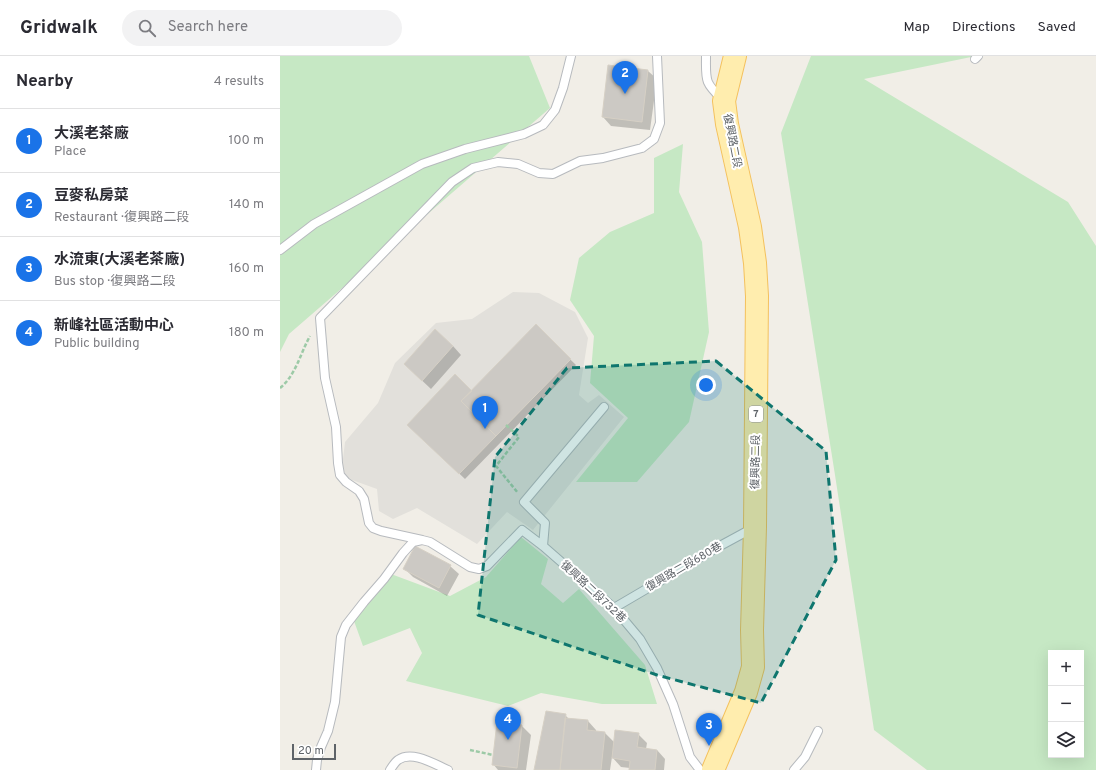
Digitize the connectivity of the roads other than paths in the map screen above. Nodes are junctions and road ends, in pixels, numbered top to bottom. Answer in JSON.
{"nodes":[{"id":1,"x":571,"y":56,"type":"edge"},
{"id":2,"x":657,"y":56,"type":"edge"},
{"id":3,"x":706,"y":56,"type":"edge"},
{"id":4,"x":735,"y":56,"type":"edge"},
{"id":5,"x":724,"y":101,"type":"junction"},
{"id":6,"x":280,"y":250,"type":"edge"},
{"id":7,"x":604,"y":407,"type":"dead end"},
{"id":8,"x":755,"y":527,"type":"junction"},
{"id":9,"x":422,"y":540,"type":"junction"},
{"id":10,"x":543,"y":546,"type":"junction"},
{"id":11,"x":614,"y":608,"type":"junction"},
{"id":12,"x":818,"y":731,"type":"dead end"},
{"id":13,"x":316,"y":770,"type":"edge"},
{"id":14,"x":390,"y":770,"type":"edge"},
{"id":15,"x":448,"y":770,"type":"edge"},
{"id":16,"x":700,"y":770,"type":"edge"},
{"id":17,"x":713,"y":770,"type":"edge"},
{"id":18,"x":794,"y":770,"type":"edge"}],
"edges":[{"from":1,"to":6,"type":"lane"},
{"from":2,"to":9,"type":"lane"},
{"from":3,"to":5,"type":"lane"},
{"from":4,"to":5,"type":"main road","name":"復興路二段","number":"7"},
{"from":5,"to":8,"type":"main road","name":"復興路二段","number":"7"},
{"from":7,"to":10,"type":"lane"},
{"from":8,"to":11,"type":"lane","name":"復興路二段680巷"},
{"from":8,"to":17,"type":"main road","name":"復興路二段","number":"7"},
{"from":9,"to":10,"type":"lane","name":"復興路二段732巷"},
{"from":9,"to":13,"type":"lane"},
{"from":10,"to":11,"type":"lane","name":"復興路二段732巷"},
{"from":11,"to":16,"type":"lane","name":"復興路二段732巷"},
{"from":12,"to":18,"type":"lane"},
{"from":14,"to":15,"type":"lane"}]}
